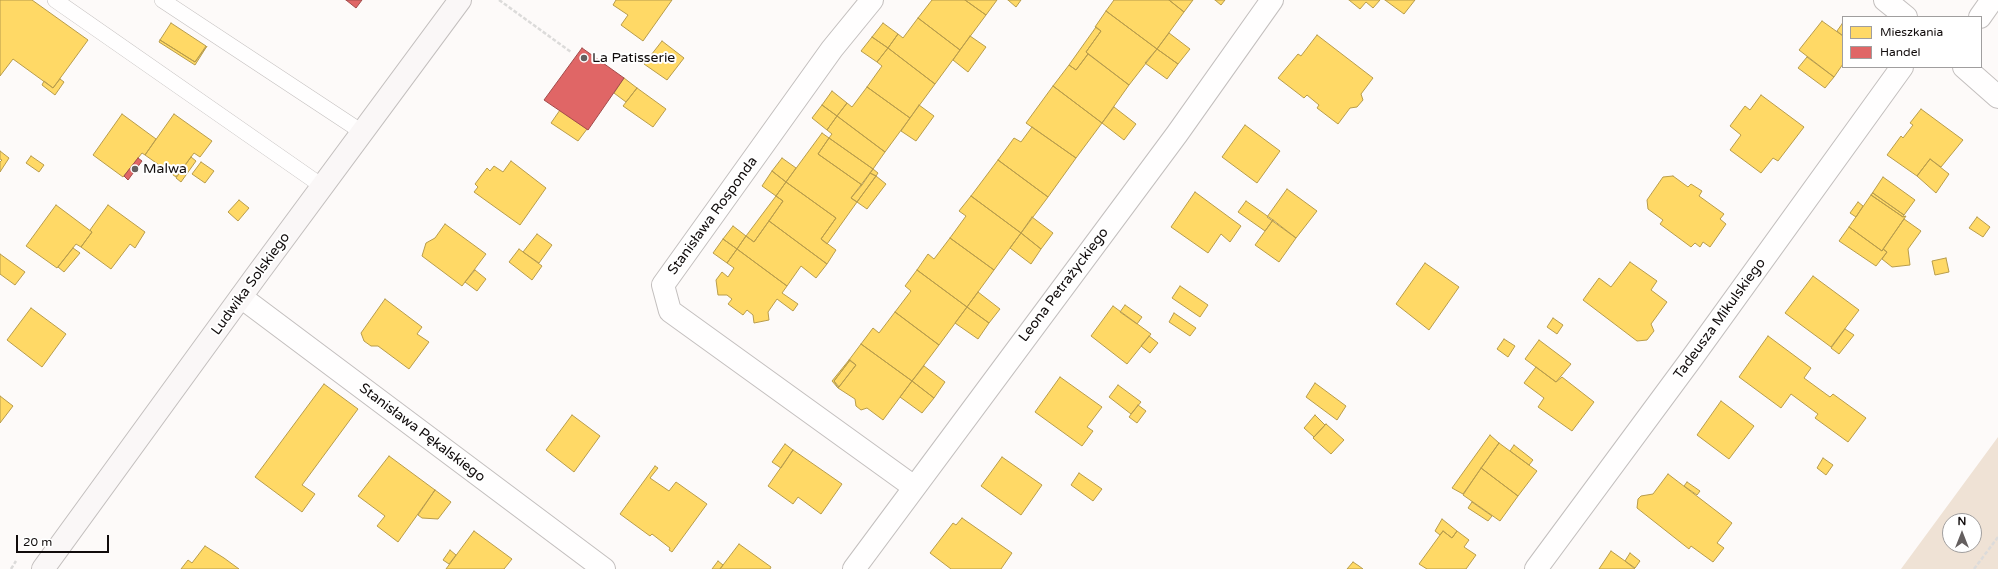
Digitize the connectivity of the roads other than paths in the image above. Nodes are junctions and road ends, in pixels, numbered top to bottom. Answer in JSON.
{"nodes":[{"id":1,"x":55,"y":0,"type":"edge"},
{"id":2,"x":162,"y":0,"type":"edge"},
{"id":3,"x":872,"y":0,"type":"edge"},
{"id":4,"x":1272,"y":0,"type":"edge"},
{"id":5,"x":1885,"y":0,"type":"edge"},
{"id":6,"x":1992,"y":0,"type":"edge"},
{"id":7,"x":458,"y":1,"type":"edge"},
{"id":8,"x":1905,"y":16,"type":"edge"},
{"id":9,"x":1981,"y":16,"type":"edge"},
{"id":10,"x":1901,"y":68,"type":"edge"},
{"id":11,"x":1965,"y":68,"type":"edge"},
{"id":12,"x":1998,"y":97,"type":"edge"},
{"id":13,"x":362,"y":132,"type":"junction"},
{"id":14,"x":322,"y":186,"type":"junction"},
{"id":15,"x":241,"y":297,"type":"junction"},
{"id":16,"x":914,"y":487,"type":"junction"},
{"id":17,"x":43,"y":569,"type":"edge"},
{"id":18,"x":604,"y":569,"type":"edge"},
{"id":19,"x":854,"y":569,"type":"edge"},
{"id":20,"x":1536,"y":569,"type":"edge"}],
"edges":[{"from":1,"to":14,"type":"lane"},
{"from":2,"to":13,"type":"lane"},
{"from":3,"to":16,"type":"street","name":"Stanisława Rosponda"},
{"from":4,"to":16,"type":"street","name":"Leona Petrażyckiego"},
{"from":5,"to":8,"type":"street"},
{"from":6,"to":9,"type":"street"},
{"from":7,"to":13,"type":"main road","name":"Ludwika Solskiego"},
{"from":10,"to":20,"type":"street","name":"Tadeusza Mikulskiego"},
{"from":11,"to":12,"type":"street"},
{"from":13,"to":14,"type":"main road","name":"Ludwika Solskiego"},
{"from":14,"to":15,"type":"main road","name":"Ludwika Solskiego"},
{"from":15,"to":17,"type":"main road","name":"Ludwika Solskiego"},
{"from":15,"to":18,"type":"street","name":"Stanisława Pękalskiego"},
{"from":16,"to":19,"type":"street","name":"Leona Petrażyckiego"}]}
